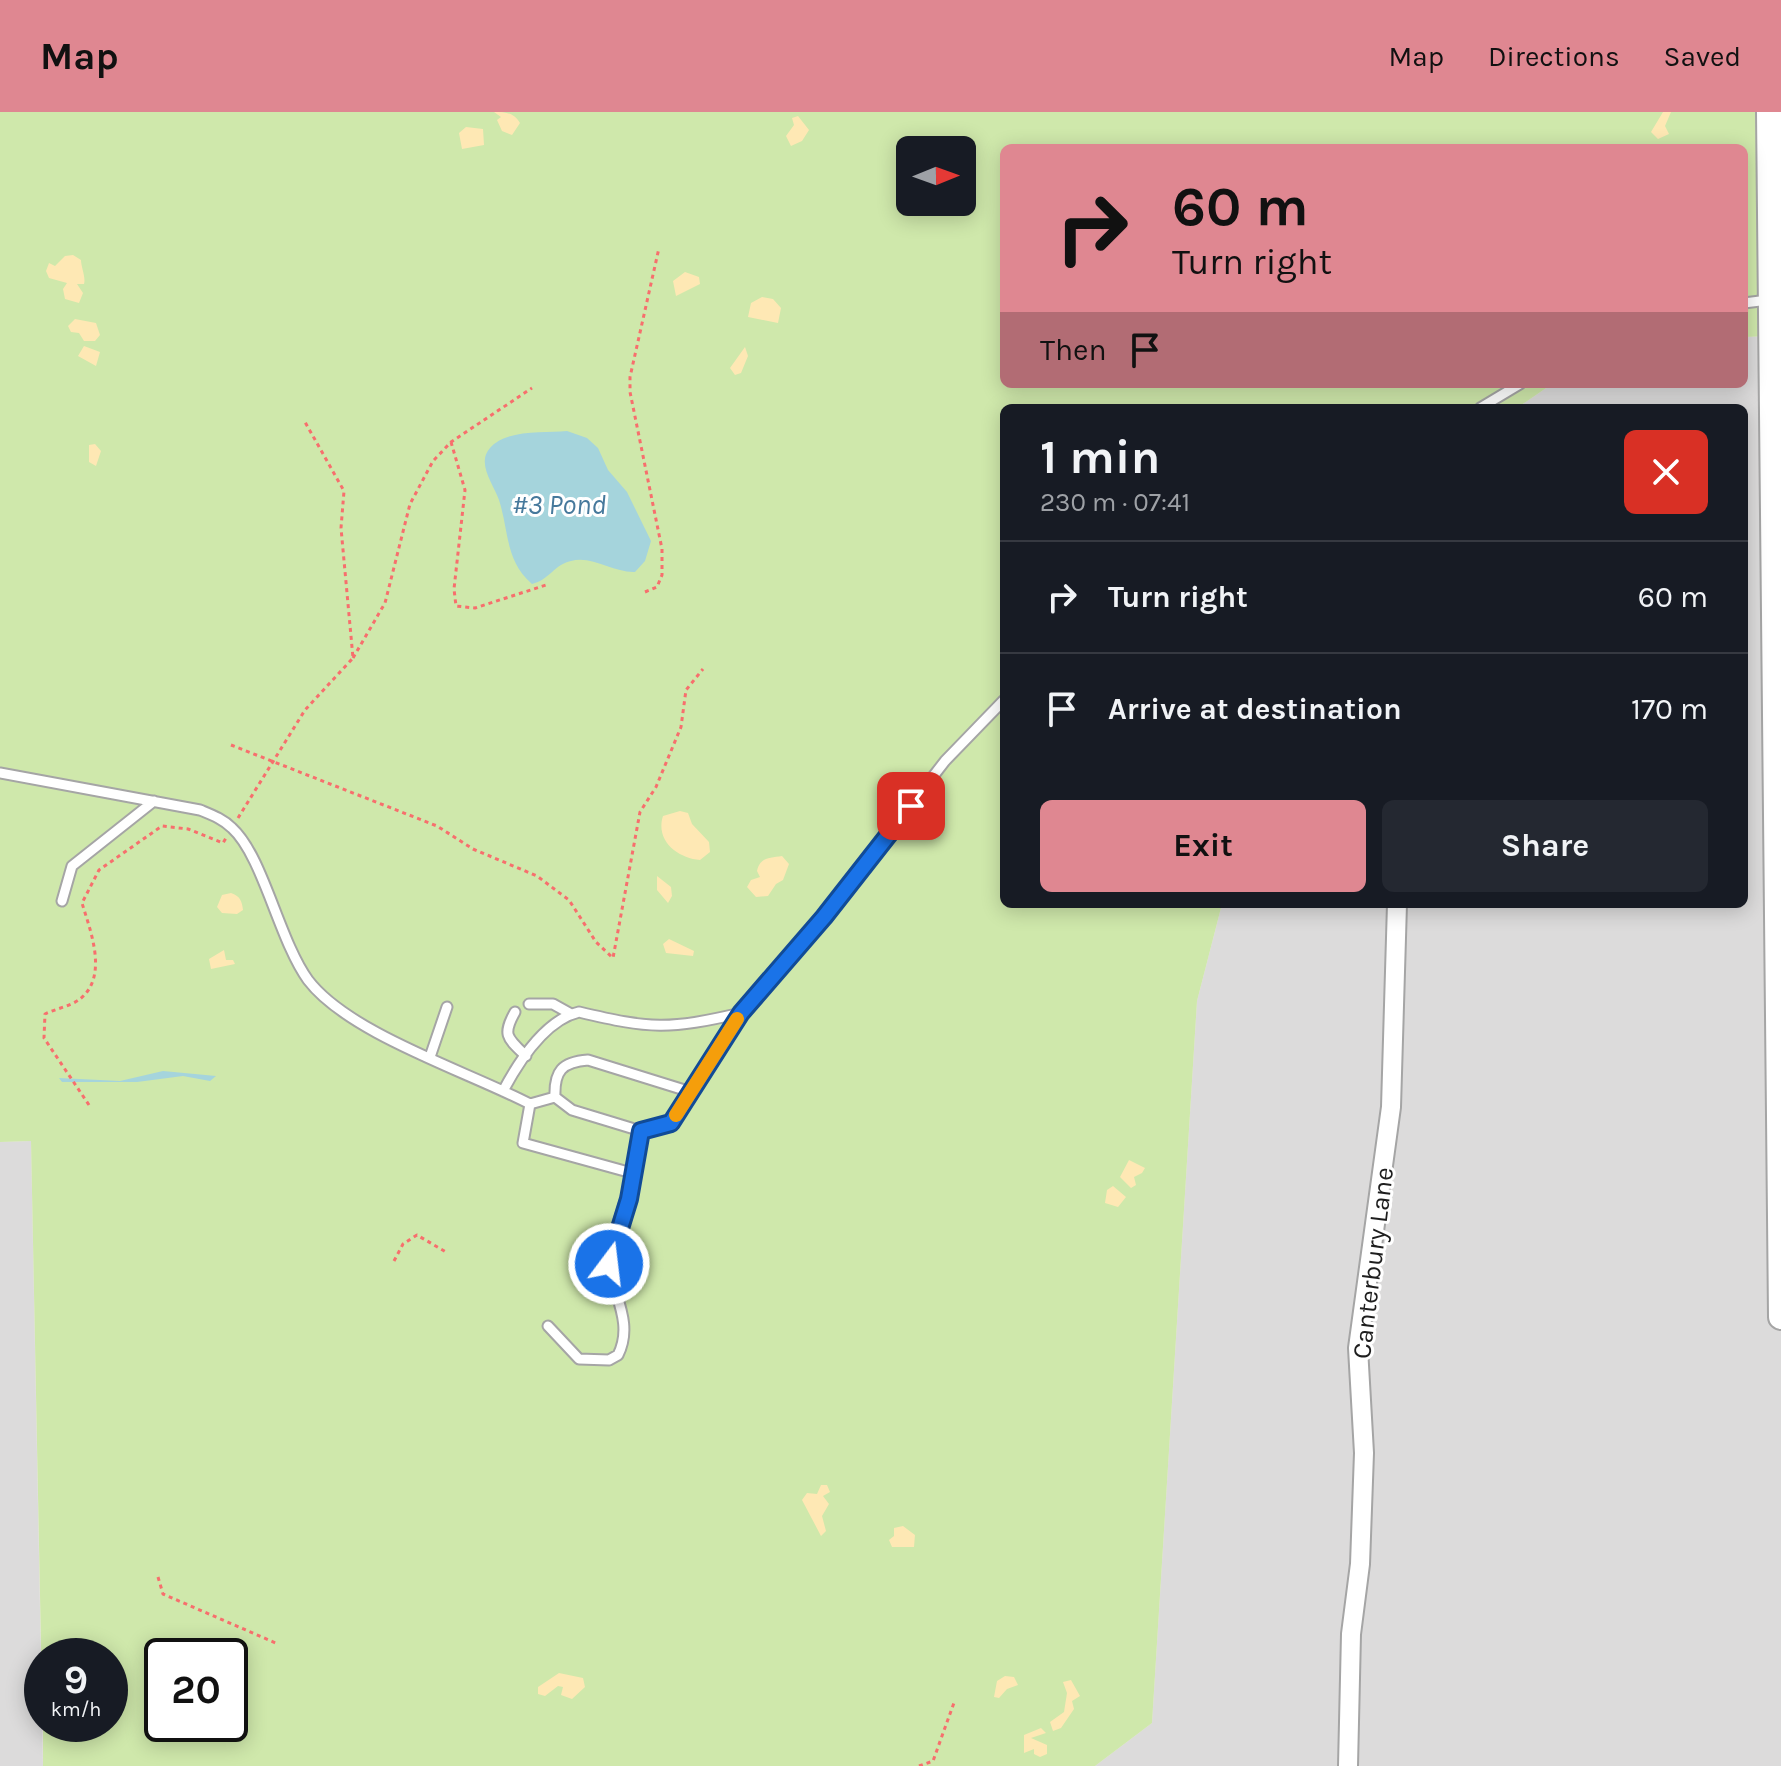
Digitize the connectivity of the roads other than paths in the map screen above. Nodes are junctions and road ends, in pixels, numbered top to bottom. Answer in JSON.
{"nodes":[{"id":1,"x":1769,"y":112,"type":"edge"},
{"id":2,"x":1771,"y":300,"type":"junction"},
{"id":3,"x":1748,"y":303,"type":"edge"},
{"id":4,"x":1513,"y":388,"type":"edge"},
{"id":5,"x":1487,"y":404,"type":"edge"},
{"id":6,"x":1000,"y":704,"type":"edge"},
{"id":7,"x":0,"y":773,"type":"edge"},
{"id":8,"x":154,"y":801,"type":"junction"},
{"id":9,"x":62,"y":901,"type":"dead end"},
{"id":10,"x":1397,"y":908,"type":"edge"},
{"id":11,"x":529,"y":1004,"type":"dead end"},
{"id":12,"x":447,"y":1007,"type":"dead end"},
{"id":13,"x":515,"y":1012,"type":"dead end"},
{"id":14,"x":741,"y":1013,"type":"junction"},
{"id":15,"x":571,"y":1014,"type":"junction"},
{"id":16,"x":526,"y":1056,"type":"junction"},
{"id":17,"x":430,"y":1057,"type":"junction"},
{"id":18,"x":503,"y":1091,"type":"junction"},
{"id":19,"x":691,"y":1092,"type":"junction"},
{"id":20,"x":555,"y":1097,"type":"junction"},
{"id":21,"x":530,"y":1104,"type":"junction"},
{"id":22,"x":641,"y":1131,"type":"junction"},
{"id":23,"x":632,"y":1173,"type":"junction"},
{"id":24,"x":1781,"y":1317,"type":"edge"},
{"id":25,"x":548,"y":1326,"type":"dead end"},
{"id":26,"x":1348,"y":1766,"type":"edge"}],
"edges":[{"from":1,"to":2,"type":"street"},
{"from":2,"to":3,"type":"lane"},
{"from":2,"to":24,"type":"street"},
{"from":4,"to":5,"type":"lane"},
{"from":6,"to":14,"type":"lane"},
{"from":7,"to":8,"type":"lane"},
{"from":8,"to":9,"type":"lane"},
{"from":8,"to":17,"type":"lane"},
{"from":10,"to":26,"type":"street","name":"Canterbury Lane"},
{"from":11,"to":15,"type":"lane"},
{"from":12,"to":17,"type":"lane"},
{"from":13,"to":16,"type":"lane"},
{"from":14,"to":15,"type":"lane"},
{"from":14,"to":19,"type":"lane"},
{"from":15,"to":16,"type":"lane"},
{"from":16,"to":18,"type":"lane"},
{"from":17,"to":18,"type":"lane"},
{"from":18,"to":21,"type":"lane"},
{"from":19,"to":20,"type":"lane"},
{"from":19,"to":22,"type":"lane"},
{"from":20,"to":21,"type":"lane"},
{"from":20,"to":22,"type":"lane"},
{"from":21,"to":23,"type":"lane"},
{"from":22,"to":23,"type":"lane"},
{"from":23,"to":25,"type":"lane"}]}
